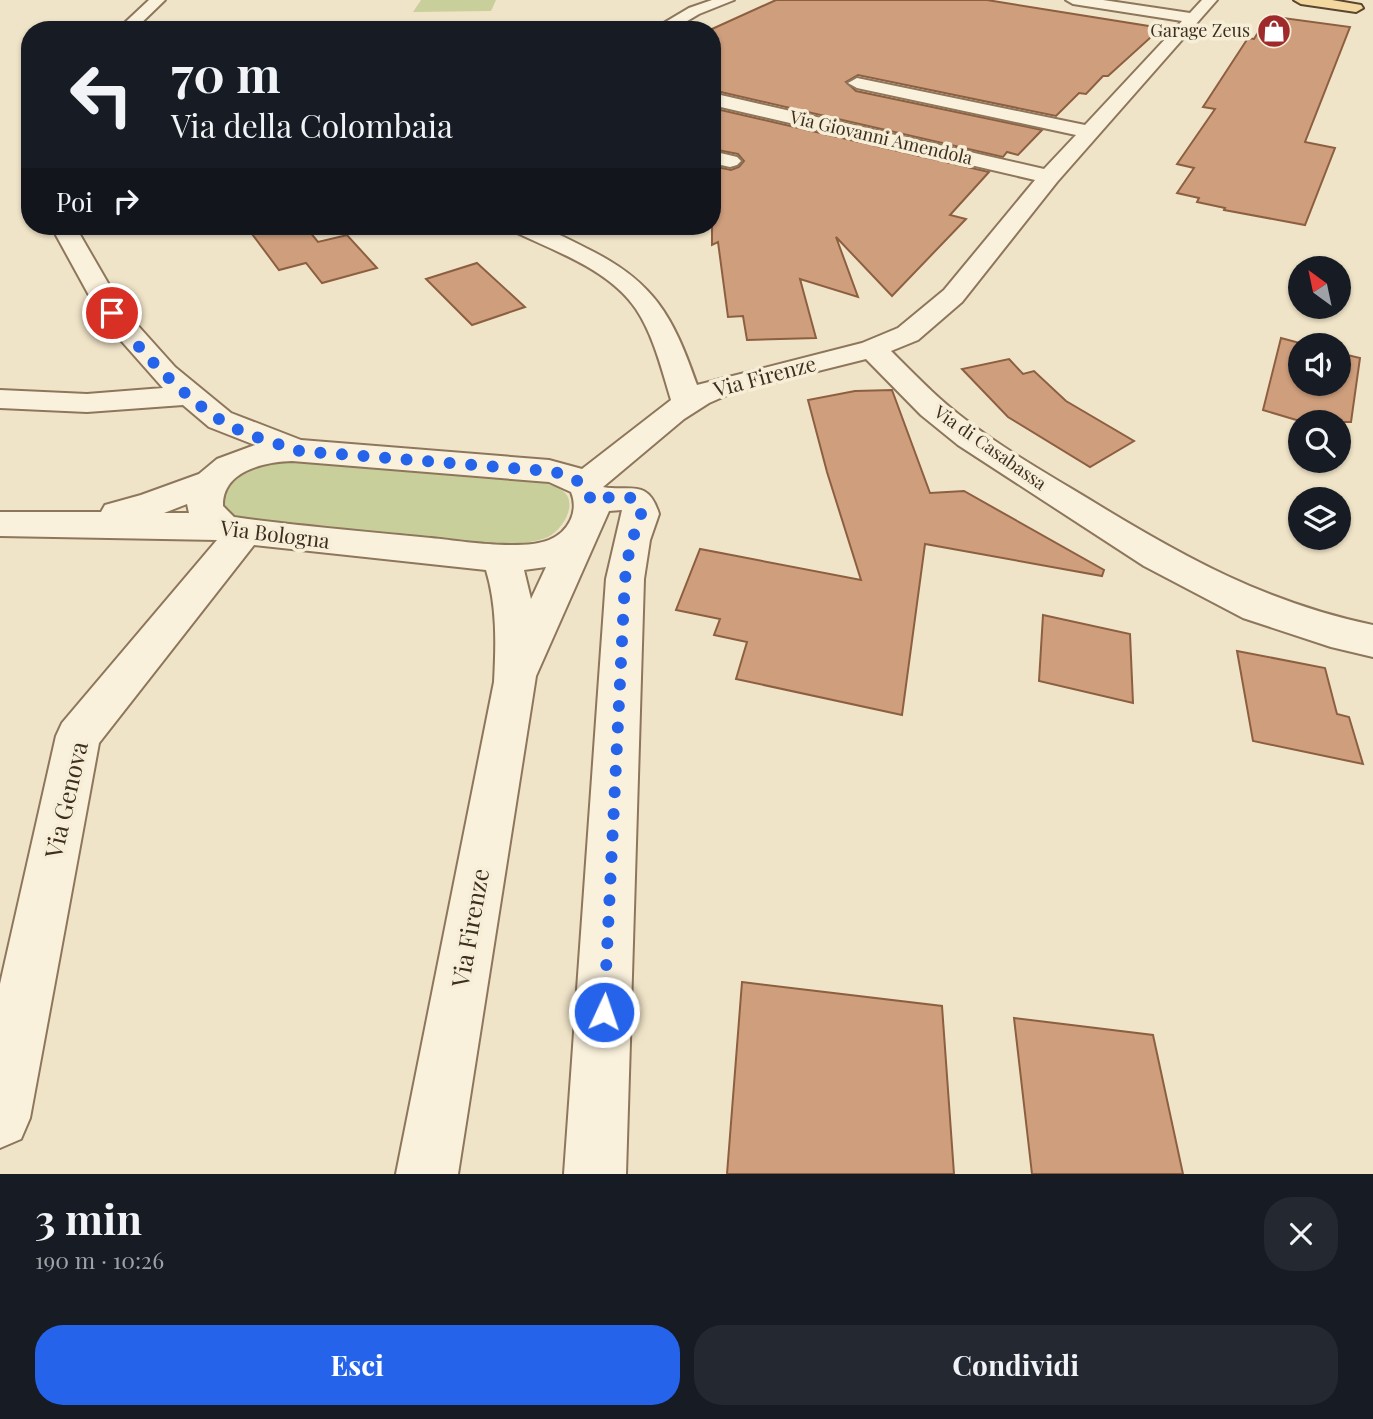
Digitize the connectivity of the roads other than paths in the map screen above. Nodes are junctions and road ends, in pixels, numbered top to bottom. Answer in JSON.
{"nodes":[{"id":1,"x":158,"y":0,"type":"edge"},
{"id":2,"x":727,"y":0,"type":"edge"},
{"id":3,"x":1073,"y":0,"type":"edge"},
{"id":4,"x":1301,"y":0,"type":"edge"},
{"id":5,"x":1322,"y":0,"type":"edge"},
{"id":6,"x":1208,"y":5,"type":"edge"},
{"id":7,"x":1356,"y":8,"type":"junction"},
{"id":8,"x":1373,"y":11,"type":"edge"},
{"id":9,"x":135,"y":21,"type":"edge"},
{"id":10,"x":676,"y":21,"type":"edge"},
{"id":11,"x":856,"y":83,"type":"dead end"},
{"id":12,"x":721,"y":101,"type":"edge"},
{"id":13,"x":1088,"y":132,"type":"junction"},
{"id":14,"x":1049,"y":177,"type":"junction"},
{"id":15,"x":68,"y":235,"type":"edge"},
{"id":16,"x":538,"y":235,"type":"edge"},
{"id":17,"x":872,"y":349,"type":"junction"},
{"id":18,"x":190,"y":395,"type":"junction"},
{"id":19,"x":0,"y":399,"type":"edge"},
{"id":20,"x":687,"y":401,"type":"junction"},
{"id":21,"x":220,"y":420,"type":"junction"},
{"id":22,"x":300,"y":451,"type":"junction"},
{"id":23,"x":215,"y":478,"type":"junction"},
{"id":24,"x":583,"y":510,"type":"junction"},
{"id":25,"x":51,"y":522,"type":"junction"},
{"id":26,"x":0,"y":524,"type":"edge"},
{"id":27,"x":233,"y":531,"type":"junction"},
{"id":28,"x":500,"y":557,"type":"junction"},
{"id":29,"x":1373,"y":641,"type":"edge"},
{"id":30,"x":515,"y":682,"type":"junction"},
{"id":31,"x":0,"y":1118,"type":"edge"},
{"id":32,"x":427,"y":1174,"type":"edge"},
{"id":33,"x":595,"y":1174,"type":"edge"}],
"edges":[{"from":1,"to":9,"type":"street"},
{"from":2,"to":10,"type":"street"},
{"from":3,"to":6,"type":"street"},
{"from":4,"to":7,"type":"main road"},
{"from":5,"to":7,"type":"main road"},
{"from":6,"to":13,"type":"street"},
{"from":7,"to":8,"type":"main road"},
{"from":11,"to":13,"type":"street"},
{"from":12,"to":14,"type":"street","name":"Via Giovanni Amendola"},
{"from":13,"to":14,"type":"street"},
{"from":14,"to":17,"type":"street"},
{"from":15,"to":18,"type":"street"},
{"from":16,"to":20,"type":"street"},
{"from":17,"to":20,"type":"street","name":"Via Firenze"},
{"from":17,"to":29,"type":"street","name":"Via di Casabassa"},
{"from":18,"to":19,"type":"street"},
{"from":18,"to":21,"type":"street"},
{"from":20,"to":24,"type":"street","name":"Via Firenze"},
{"from":21,"to":22,"type":"street"},
{"from":21,"to":23,"type":"street"},
{"from":22,"to":23,"type":"street","name":"Via Bologna"},
{"from":22,"to":24,"type":"street"},
{"from":23,"to":25,"type":"street","name":"Via Bologna"},
{"from":23,"to":27,"type":"street"},
{"from":24,"to":28,"type":"street","name":"Via Firenze"},
{"from":24,"to":30,"type":"street","name":"Via Firenze"},
{"from":24,"to":33,"type":"street"},
{"from":25,"to":26,"type":"street","name":"Via Bologna"},
{"from":25,"to":27,"type":"street","name":"Via Bologna"},
{"from":27,"to":28,"type":"street","name":"Via Bologna"},
{"from":27,"to":31,"type":"street","name":"Via Genova"},
{"from":28,"to":30,"type":"street","name":"Via Firenze"},
{"from":30,"to":32,"type":"street","name":"Via Firenze"}]}
